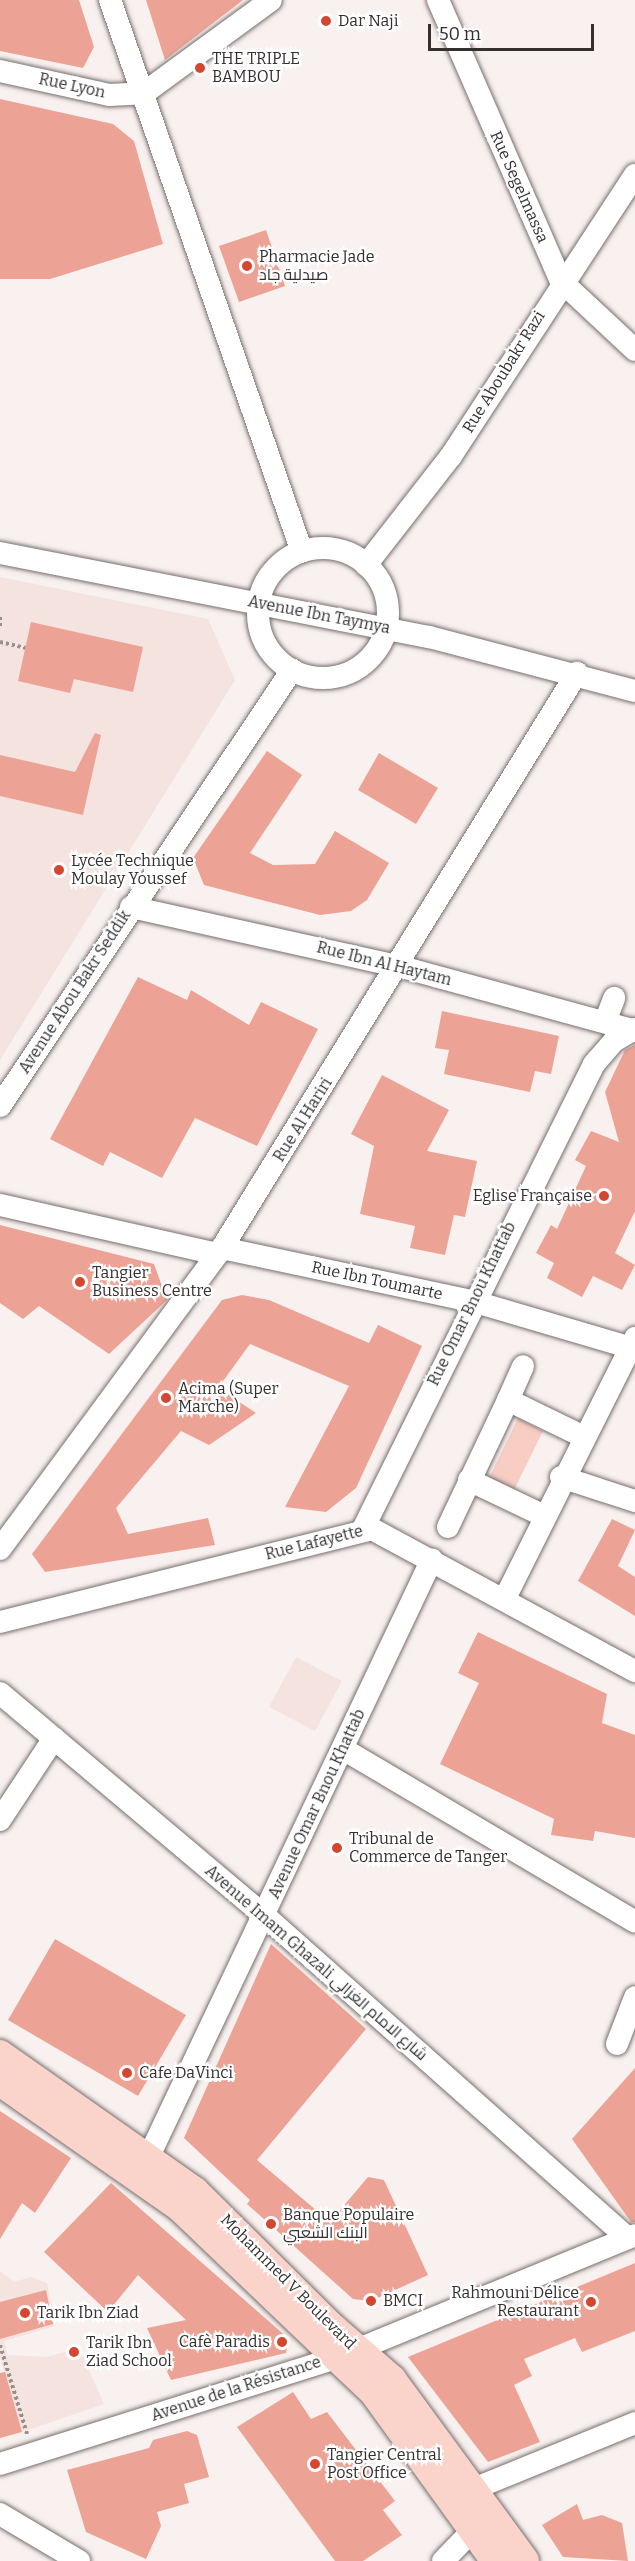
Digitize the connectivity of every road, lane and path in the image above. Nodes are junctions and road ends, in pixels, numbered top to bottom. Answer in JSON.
{"nodes":[{"id":1,"x":110,"y":0,"type":"edge"},
{"id":2,"x":271,"y":0,"type":"edge"},
{"id":3,"x":438,"y":0,"type":"edge"},
{"id":4,"x":0,"y":71,"type":"edge"},
{"id":5,"x":144,"y":93,"type":"junction"},
{"id":6,"x":635,"y":175,"type":"edge"},
{"id":7,"x":561,"y":281,"type":"junction"},
{"id":8,"x":635,"y":350,"type":"edge"},
{"id":9,"x":302,"y":552,"type":"junction"},
{"id":10,"x":0,"y":554,"type":"edge"},
{"id":11,"x":366,"y":565,"type":"junction"},
{"id":12,"x":258,"y":603,"type":"junction"},
{"id":13,"x":0,"y":617,"type":"edge"},
{"id":14,"x":0,"y":627,"type":"edge"},
{"id":15,"x":386,"y":629,"type":"junction"},
{"id":16,"x":0,"y":642,"type":"edge"},
{"id":17,"x":25,"y":648,"type":"dead end"},
{"id":18,"x":292,"y":670,"type":"junction"},
{"id":19,"x":577,"y":673,"type":"junction"},
{"id":20,"x":635,"y":691,"type":"edge"},
{"id":21,"x":131,"y":907,"type":"junction"},
{"id":22,"x":398,"y":966,"type":"junction"},
{"id":23,"x":614,"y":998,"type":"dead end"},
{"id":24,"x":604,"y":1022,"type":"junction"},
{"id":25,"x":634,"y":1030,"type":"edge"},
{"id":26,"x":0,"y":1106,"type":"edge"},
{"id":27,"x":0,"y":1205,"type":"edge"},
{"id":28,"x":220,"y":1251,"type":"junction"},
{"id":29,"x":472,"y":1301,"type":"junction"},
{"id":30,"x":633,"y":1345,"type":"edge"},
{"id":31,"x":523,"y":1366,"type":"dead end"},
{"id":32,"x":508,"y":1400,"type":"junction"},
{"id":33,"x":582,"y":1436,"type":"junction"},
{"id":34,"x":561,"y":1477,"type":"junction"},
{"id":35,"x":469,"y":1480,"type":"junction"},
{"id":36,"x":635,"y":1500,"type":"edge"},
{"id":37,"x":542,"y":1515,"type":"junction"},
{"id":38,"x":447,"y":1527,"type":"dead end"},
{"id":39,"x":362,"y":1531,"type":"junction"},
{"id":40,"x":0,"y":1550,"type":"edge"},
{"id":41,"x":432,"y":1559,"type":"junction"},
{"id":42,"x":505,"y":1598,"type":"junction"},
{"id":43,"x":0,"y":1622,"type":"edge"},
{"id":44,"x":635,"y":1671,"type":"edge"},
{"id":45,"x":0,"y":1693,"type":"edge"},
{"id":46,"x":54,"y":1738,"type":"junction"},
{"id":47,"x":343,"y":1749,"type":"junction"},
{"id":48,"x":0,"y":1820,"type":"edge"},
{"id":49,"x":265,"y":1916,"type":"junction"},
{"id":50,"x":635,"y":1922,"type":"edge"},
{"id":51,"x":635,"y":1997,"type":"edge"},
{"id":52,"x":617,"y":2044,"type":"dead end"},
{"id":53,"x":0,"y":2054,"type":"edge"},
{"id":54,"x":0,"y":2082,"type":"edge"},
{"id":55,"x":145,"y":2167,"type":"junction"},
{"id":56,"x":632,"y":2236,"type":"edge"},
{"id":57,"x":0,"y":2345,"type":"edge"},
{"id":58,"x":347,"y":2354,"type":"junction"},
{"id":59,"x":635,"y":2423,"type":"edge"},
{"id":60,"x":29,"y":2443,"type":"dead end"},
{"id":61,"x":0,"y":2464,"type":"edge"},
{"id":62,"x":476,"y":2488,"type":"junction"},
{"id":63,"x":0,"y":2514,"type":"edge"},
{"id":64,"x":472,"y":2531,"type":"junction"},
{"id":65,"x":79,"y":2561,"type":"edge"},
{"id":66,"x":443,"y":2561,"type":"edge"},
{"id":67,"x":495,"y":2561,"type":"edge"},
{"id":68,"x":525,"y":2561,"type":"edge"}],
"edges":[{"from":1,"to":5,"type":"street"},
{"from":2,"to":5,"type":"street"},
{"from":3,"to":7,"type":"street","name":"Rue Segelmassa"},
{"from":4,"to":5,"type":"street","name":"Rue Lyon"},
{"from":5,"to":9,"type":"street"},
{"from":6,"to":7,"type":"street","name":"Rue Aboubakr Razi"},
{"from":7,"to":8,"type":"street","name":"Rue Segelmassa"},
{"from":7,"to":11,"type":"street","name":"Rue Aboubakr Razi"},
{"from":9,"to":11,"type":"street"},
{"from":9,"to":12,"type":"street"},
{"from":10,"to":12,"type":"street","name":"Avenue Ibn Taymya"},
{"from":11,"to":15,"type":"street"},
{"from":12,"to":15,"type":"street","name":"Avenue Ibn Taymya"},
{"from":12,"to":18,"type":"street"},
{"from":13,"to":14,"type":"path"},
{"from":15,"to":18,"type":"street"},
{"from":15,"to":19,"type":"street","name":"Avenue Ibn Taymya"},
{"from":16,"to":17,"type":"path"},
{"from":18,"to":21,"type":"street","name":"Avenue Abou Bakr Seddik"},
{"from":19,"to":20,"type":"street","name":"Avenue Ibn Taymya"},
{"from":19,"to":22,"type":"street","name":"Rue Al Hariri"},
{"from":21,"to":22,"type":"street","name":"Rue Ibn Al Haytam"},
{"from":21,"to":26,"type":"street","name":"Avenue Abou Bakr Seddik"},
{"from":22,"to":24,"type":"street","name":"Rue Ibn Al Haytam"},
{"from":22,"to":28,"type":"street","name":"Rue Al Hariri"},
{"from":23,"to":24,"type":"street"},
{"from":24,"to":25,"type":"street","name":"Rue Ibn Al Haytam"},
{"from":25,"to":29,"type":"street","name":"Rue Omar Bnou Khattab"},
{"from":27,"to":28,"type":"street","name":"Rue Ibn Toumarte"},
{"from":28,"to":29,"type":"street","name":"Rue Ibn Toumarte"},
{"from":28,"to":40,"type":"street","name":"Rue Al Hariri"},
{"from":29,"to":30,"type":"street","name":"Rue Ibn Toumarte"},
{"from":29,"to":39,"type":"street","name":"Rue Omar Bnou Khattab"},
{"from":30,"to":33,"type":"street"},
{"from":31,"to":32,"type":"street"},
{"from":32,"to":33,"type":"street"},
{"from":32,"to":35,"type":"street"},
{"from":33,"to":34,"type":"street"},
{"from":34,"to":36,"type":"street"},
{"from":34,"to":37,"type":"street"},
{"from":35,"to":37,"type":"street"},
{"from":35,"to":38,"type":"street"},
{"from":37,"to":42,"type":"street"},
{"from":39,"to":41,"type":"street","name":"Rue Lafayette"},
{"from":39,"to":43,"type":"street","name":"Rue Lafayette"},
{"from":41,"to":42,"type":"street","name":"Rue Lafayette"},
{"from":41,"to":47,"type":"street","name":"Avenue Omar Bnou Khattab"},
{"from":42,"to":44,"type":"street","name":"Rue Lafayette"},
{"from":45,"to":46,"type":"street","name":"Avenue Imam Ghazali شارع الامام الغزالي"},
{"from":46,"to":48,"type":"street"},
{"from":46,"to":49,"type":"street","name":"Avenue Imam Ghazali شارع الامام الغزالي"},
{"from":47,"to":49,"type":"street","name":"Avenue Omar Bnou Khattab"},
{"from":47,"to":50,"type":"street"},
{"from":49,"to":55,"type":"street","name":"Avenue Omar Bnou Khattab"},
{"from":49,"to":56,"type":"street","name":"Avenue Imam Ghazali شارع الامام الغزالي"},
{"from":51,"to":52,"type":"street"},
{"from":53,"to":55,"type":"main road","name":"Mohammed V Boulevard"},
{"from":54,"to":55,"type":"main road"},
{"from":55,"to":58,"type":"main road","name":"Mohammed V Boulevard"},
{"from":56,"to":58,"type":"street","name":"Avenue de la Résistance"},
{"from":57,"to":60,"type":"path"},
{"from":58,"to":61,"type":"street","name":"Avenue de la Résistance"},
{"from":58,"to":62,"type":"main road","name":"Mohammed V Boulevard"},
{"from":58,"to":64,"type":"main road"},
{"from":59,"to":62,"type":"street"},
{"from":62,"to":68,"type":"main road","name":"Mohammed V Boulevard"},
{"from":63,"to":65,"type":"street"},
{"from":64,"to":66,"type":"street"},
{"from":64,"to":67,"type":"main road"}]}
